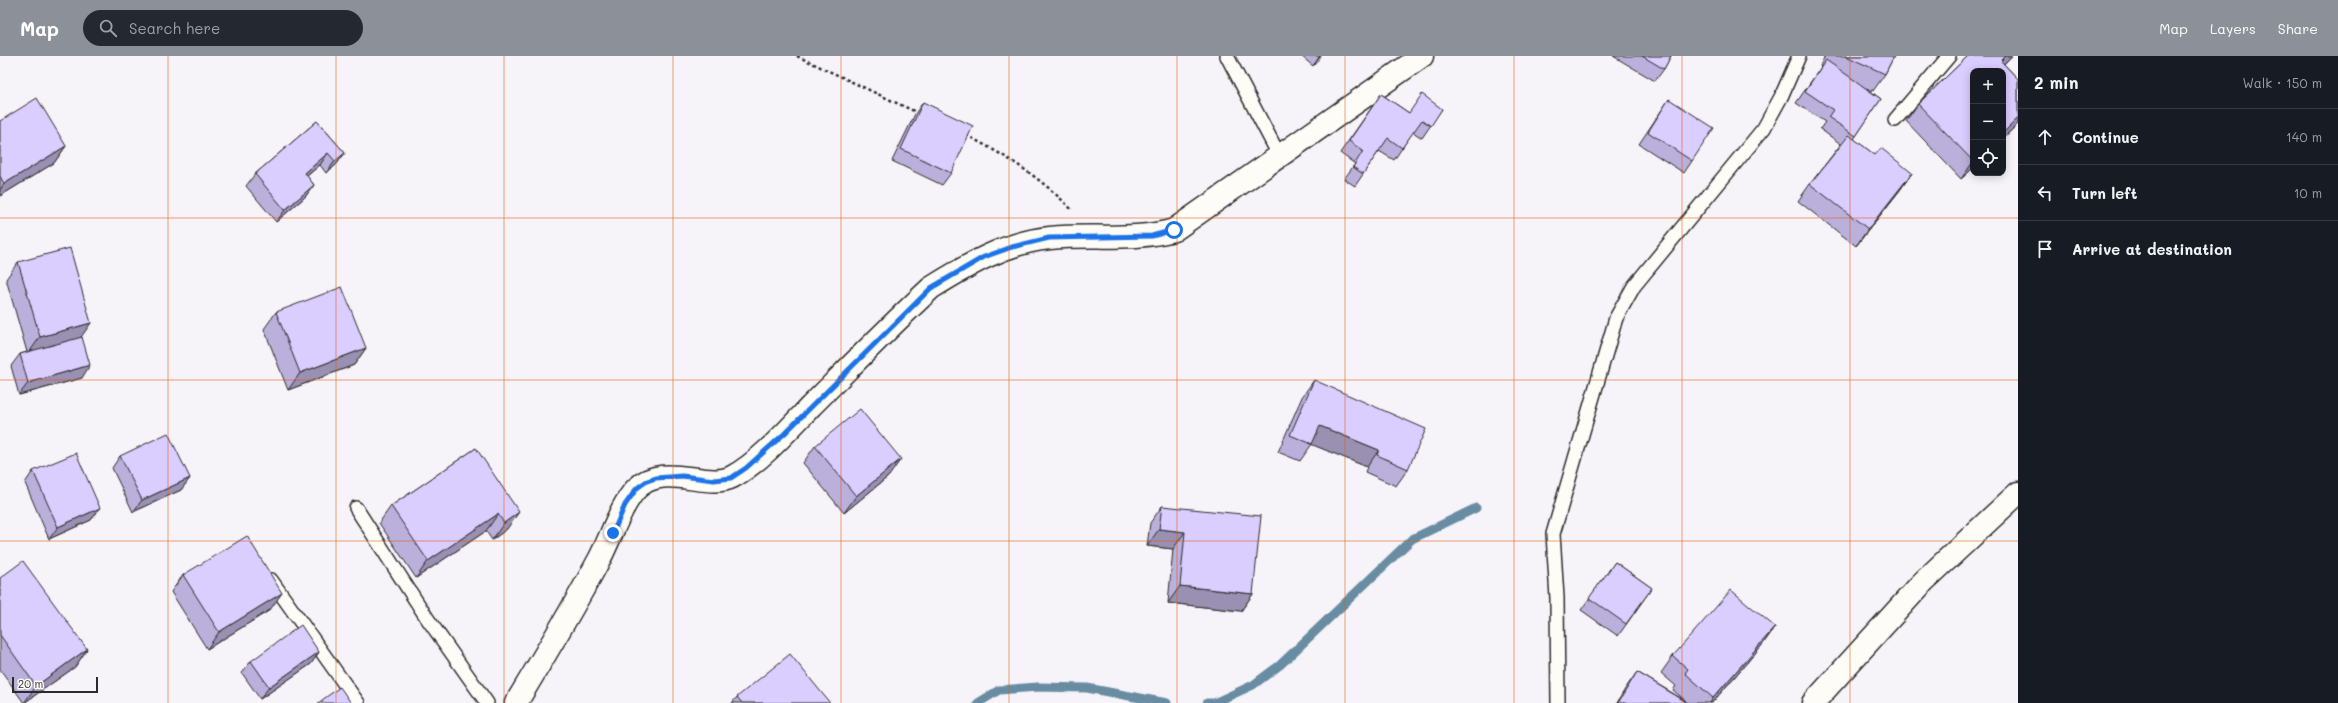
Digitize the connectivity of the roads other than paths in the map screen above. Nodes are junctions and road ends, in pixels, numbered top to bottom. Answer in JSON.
{"nodes":[{"id":1,"x":1228,"y":56,"type":"edge"},
{"id":2,"x":1422,"y":56,"type":"edge"},
{"id":3,"x":1799,"y":56,"type":"edge"},
{"id":4,"x":1949,"y":56,"type":"edge"},
{"id":5,"x":1895,"y":120,"type":"dead end"},
{"id":6,"x":1280,"y":157,"type":"junction"},
{"id":7,"x":2018,"y":493,"type":"edge"},
{"id":8,"x":356,"y":508,"type":"dead end"},
{"id":9,"x":265,"y":572,"type":"edge"},
{"id":10,"x":358,"y":703,"type":"edge"},
{"id":11,"x":487,"y":703,"type":"edge"},
{"id":12,"x":516,"y":703,"type":"edge"},
{"id":13,"x":1558,"y":703,"type":"edge"},
{"id":14,"x":1813,"y":703,"type":"edge"}],
"edges":[{"from":1,"to":6,"type":"lane"},
{"from":2,"to":6,"type":"street"},
{"from":3,"to":13,"type":"lane"},
{"from":4,"to":5,"type":"lane"},
{"from":6,"to":12,"type":"street"},
{"from":7,"to":14,"type":"street"},
{"from":8,"to":11,"type":"lane"},
{"from":9,"to":10,"type":"lane"}]}
